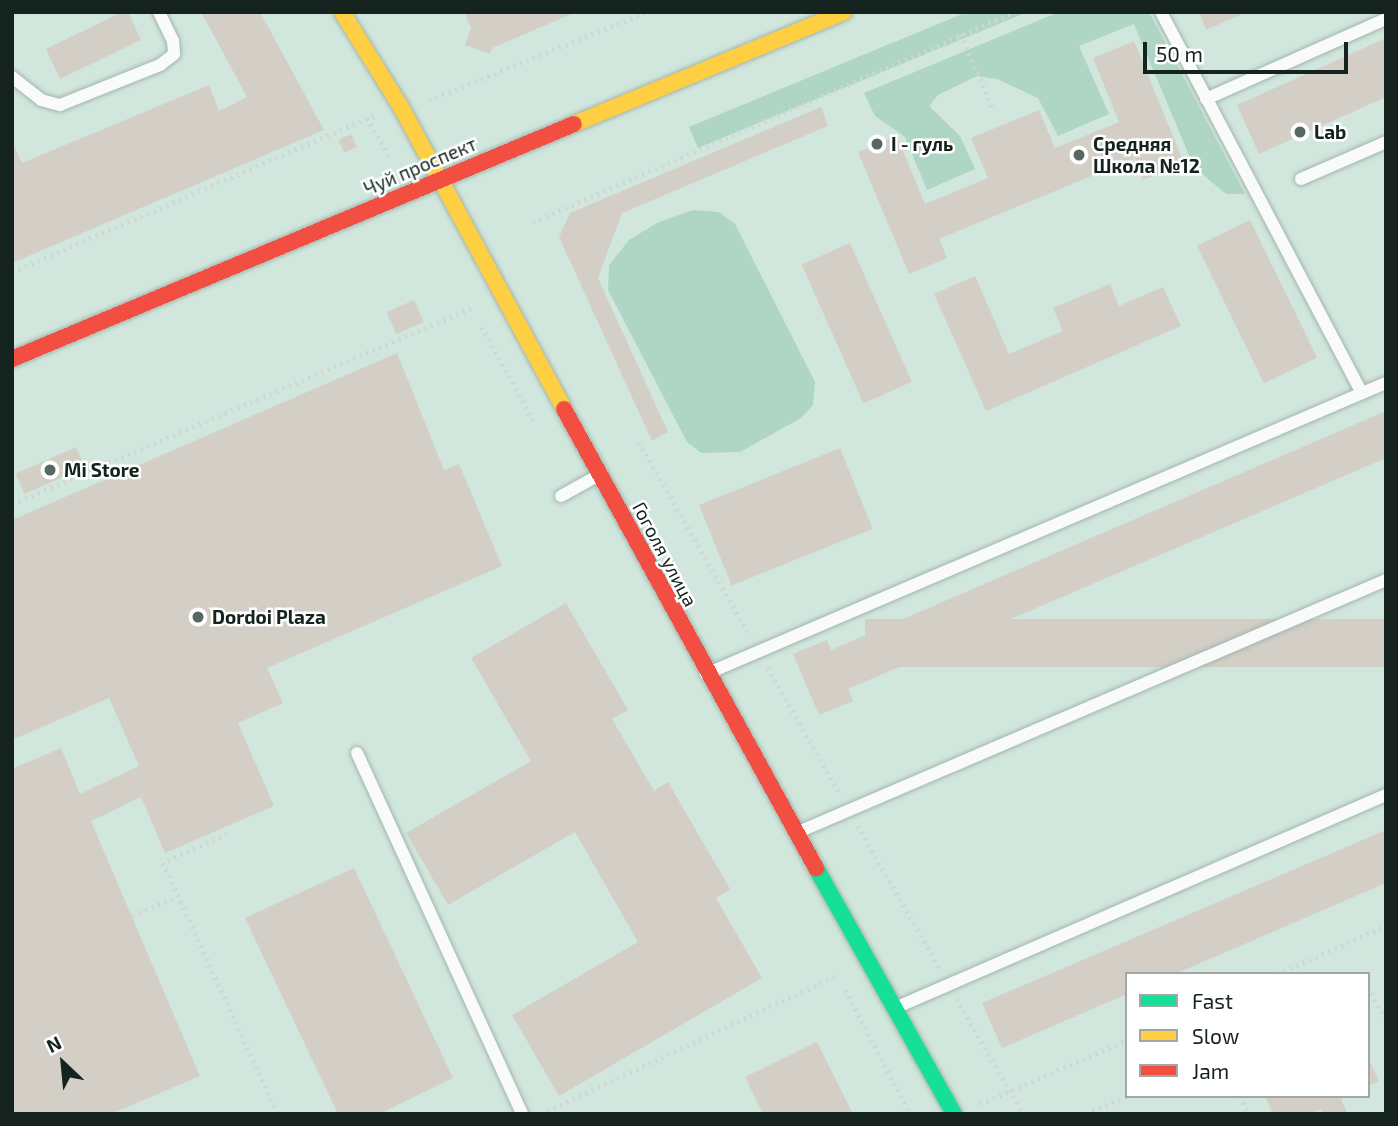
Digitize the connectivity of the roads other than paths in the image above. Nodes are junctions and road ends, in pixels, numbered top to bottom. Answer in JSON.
{"nodes":[{"id":1,"x":159,"y":12,"type":"edge"},
{"id":2,"x":342,"y":12,"type":"edge"},
{"id":3,"x":844,"y":12,"type":"edge"},
{"id":4,"x":1161,"y":12,"type":"edge"},
{"id":5,"x":1386,"y":19,"type":"edge"},
{"id":6,"x":12,"y":77,"type":"edge"},
{"id":7,"x":1206,"y":99,"type":"junction"},
{"id":8,"x":1386,"y":142,"type":"edge"},
{"id":9,"x":1301,"y":179,"type":"dead end"},
{"id":10,"x":442,"y":180,"type":"junction"},
{"id":11,"x":12,"y":359,"type":"edge"},
{"id":12,"x":1386,"y":383,"type":"edge"},
{"id":13,"x":1362,"y":393,"type":"junction"},
{"id":14,"x":599,"y":475,"type":"junction"},
{"id":15,"x":561,"y":496,"type":"dead end"},
{"id":16,"x":1386,"y":580,"type":"edge"},
{"id":17,"x":706,"y":674,"type":"junction"},
{"id":18,"x":357,"y":753,"type":"dead end"},
{"id":19,"x":1386,"y":795,"type":"edge"},
{"id":20,"x":795,"y":833,"type":"junction"},
{"id":21,"x":895,"y":1009,"type":"junction"},
{"id":22,"x":961,"y":1111,"type":"edge"},
{"id":23,"x":522,"y":1114,"type":"edge"}],
"edges":[{"from":1,"to":6,"type":"lane"},
{"from":2,"to":10,"type":"street","name":"Гоголя улица"},
{"from":3,"to":10,"type":"street","name":"Чуй проспект"},
{"from":4,"to":7,"type":"lane"},
{"from":5,"to":7,"type":"lane"},
{"from":7,"to":13,"type":"lane"},
{"from":8,"to":9,"type":"lane"},
{"from":10,"to":11,"type":"street","name":"Чуй проспект"},
{"from":10,"to":14,"type":"street","name":"Гоголя улица"},
{"from":12,"to":13,"type":"lane"},
{"from":13,"to":17,"type":"lane"},
{"from":14,"to":15,"type":"lane"},
{"from":14,"to":17,"type":"street","name":"Гоголя улица"},
{"from":16,"to":20,"type":"lane"},
{"from":17,"to":20,"type":"street","name":"Гоголя улица"},
{"from":18,"to":23,"type":"lane"},
{"from":19,"to":21,"type":"lane"},
{"from":20,"to":21,"type":"street","name":"Гоголя улица"},
{"from":21,"to":22,"type":"street","name":"Гоголя улица"}]}
